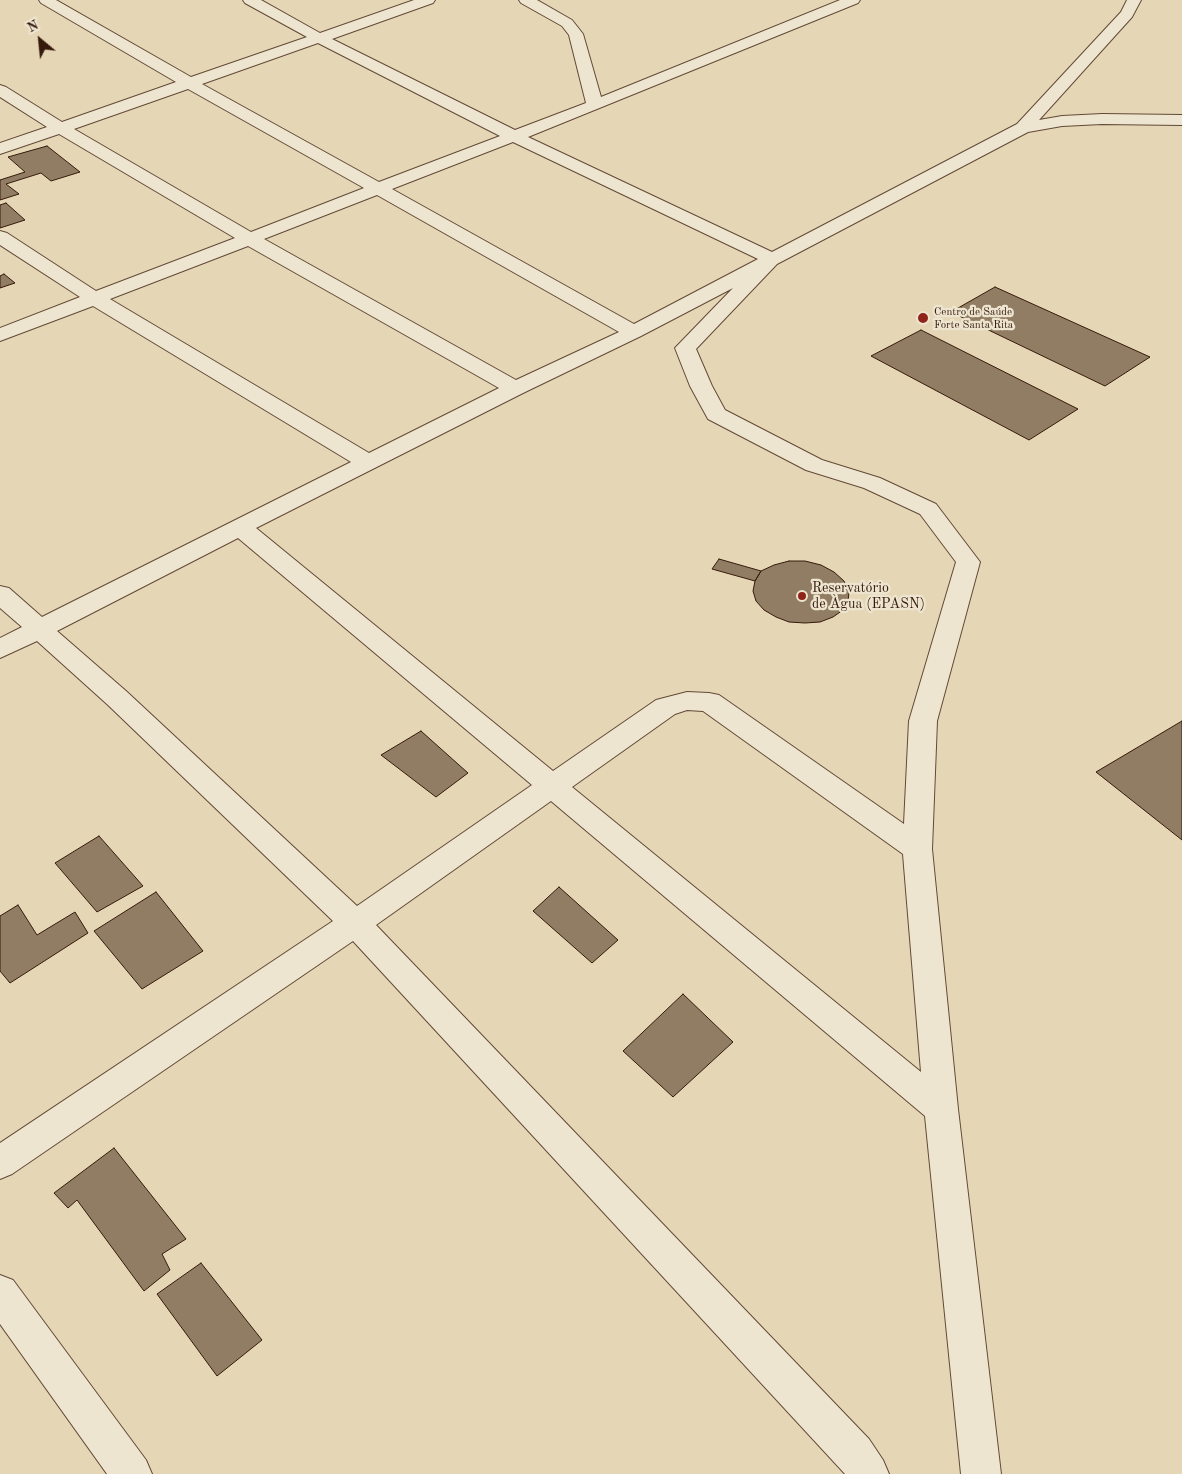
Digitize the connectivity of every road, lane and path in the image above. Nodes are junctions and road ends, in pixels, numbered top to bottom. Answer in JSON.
{"nodes":[{"id":1,"x":46,"y":0,"type":"edge"},
{"id":2,"x":250,"y":0,"type":"edge"},
{"id":3,"x":428,"y":0,"type":"edge"},
{"id":4,"x":526,"y":0,"type":"edge"},
{"id":5,"x":853,"y":0,"type":"edge"},
{"id":6,"x":1134,"y":0,"type":"edge"},
{"id":7,"x":319,"y":38,"type":"junction"},
{"id":8,"x":189,"y":83,"type":"junction"},
{"id":9,"x":0,"y":90,"type":"edge"},
{"id":10,"x":595,"y":105,"type":"junction"},
{"id":11,"x":1182,"y":120,"type":"edge"},
{"id":12,"x":60,"y":128,"type":"junction"},
{"id":13,"x":1023,"y":128,"type":"junction"},
{"id":14,"x":513,"y":136,"type":"junction"},
{"id":15,"x":0,"y":149,"type":"edge"},
{"id":16,"x":377,"y":188,"type":"junction"},
{"id":17,"x":0,"y":237,"type":"edge"},
{"id":18,"x":250,"y":239,"type":"junction"},
{"id":19,"x":772,"y":259,"type":"junction"},
{"id":20,"x":94,"y":298,"type":"junction"},
{"id":21,"x":634,"y":332,"type":"junction"},
{"id":22,"x":0,"y":335,"type":"edge"},
{"id":23,"x":515,"y":388,"type":"junction"},
{"id":24,"x":368,"y":462,"type":"junction"},
{"id":25,"x":240,"y":527,"type":"junction"},
{"id":26,"x":0,"y":594,"type":"edge"},
{"id":27,"x":38,"y":630,"type":"junction"},
{"id":28,"x":0,"y":649,"type":"edge"},
{"id":29,"x":551,"y":786,"type":"junction"},
{"id":30,"x":917,"y":849,"type":"junction"},
{"id":31,"x":354,"y":922,"type":"junction"},
{"id":32,"x":941,"y":1109,"type":"junction"},
{"id":33,"x":0,"y":1163,"type":"edge"},
{"id":34,"x":0,"y":1293,"type":"edge"},
{"id":35,"x":132,"y":1474,"type":"edge"},
{"id":36,"x":869,"y":1474,"type":"edge"},
{"id":37,"x":981,"y":1474,"type":"edge"}],
"edges":[{"from":1,"to":8,"type":"street"},
{"from":2,"to":7,"type":"street"},
{"from":3,"to":7,"type":"street"},
{"from":4,"to":10,"type":"street"},
{"from":5,"to":10,"type":"street"},
{"from":6,"to":13,"type":"street"},
{"from":7,"to":8,"type":"street"},
{"from":7,"to":14,"type":"street"},
{"from":8,"to":12,"type":"street"},
{"from":8,"to":16,"type":"street"},
{"from":9,"to":12,"type":"street"},
{"from":10,"to":14,"type":"street"},
{"from":11,"to":13,"type":"street"},
{"from":12,"to":15,"type":"street"},
{"from":12,"to":18,"type":"street"},
{"from":13,"to":19,"type":"street"},
{"from":14,"to":16,"type":"street"},
{"from":14,"to":19,"type":"street"},
{"from":16,"to":18,"type":"street"},
{"from":16,"to":21,"type":"street"},
{"from":17,"to":20,"type":"street"},
{"from":18,"to":20,"type":"street"},
{"from":18,"to":23,"type":"street"},
{"from":19,"to":21,"type":"street"},
{"from":19,"to":30,"type":"street"},
{"from":20,"to":22,"type":"street"},
{"from":20,"to":24,"type":"street"},
{"from":21,"to":23,"type":"street"},
{"from":23,"to":24,"type":"street"},
{"from":24,"to":25,"type":"street"},
{"from":25,"to":27,"type":"street"},
{"from":25,"to":29,"type":"street"},
{"from":26,"to":27,"type":"street"},
{"from":27,"to":28,"type":"street"},
{"from":27,"to":31,"type":"street"},
{"from":29,"to":30,"type":"street"},
{"from":29,"to":31,"type":"street"},
{"from":29,"to":32,"type":"street"},
{"from":30,"to":32,"type":"street"},
{"from":31,"to":33,"type":"street"},
{"from":31,"to":36,"type":"street"},
{"from":32,"to":37,"type":"street"},
{"from":34,"to":35,"type":"street"}]}
